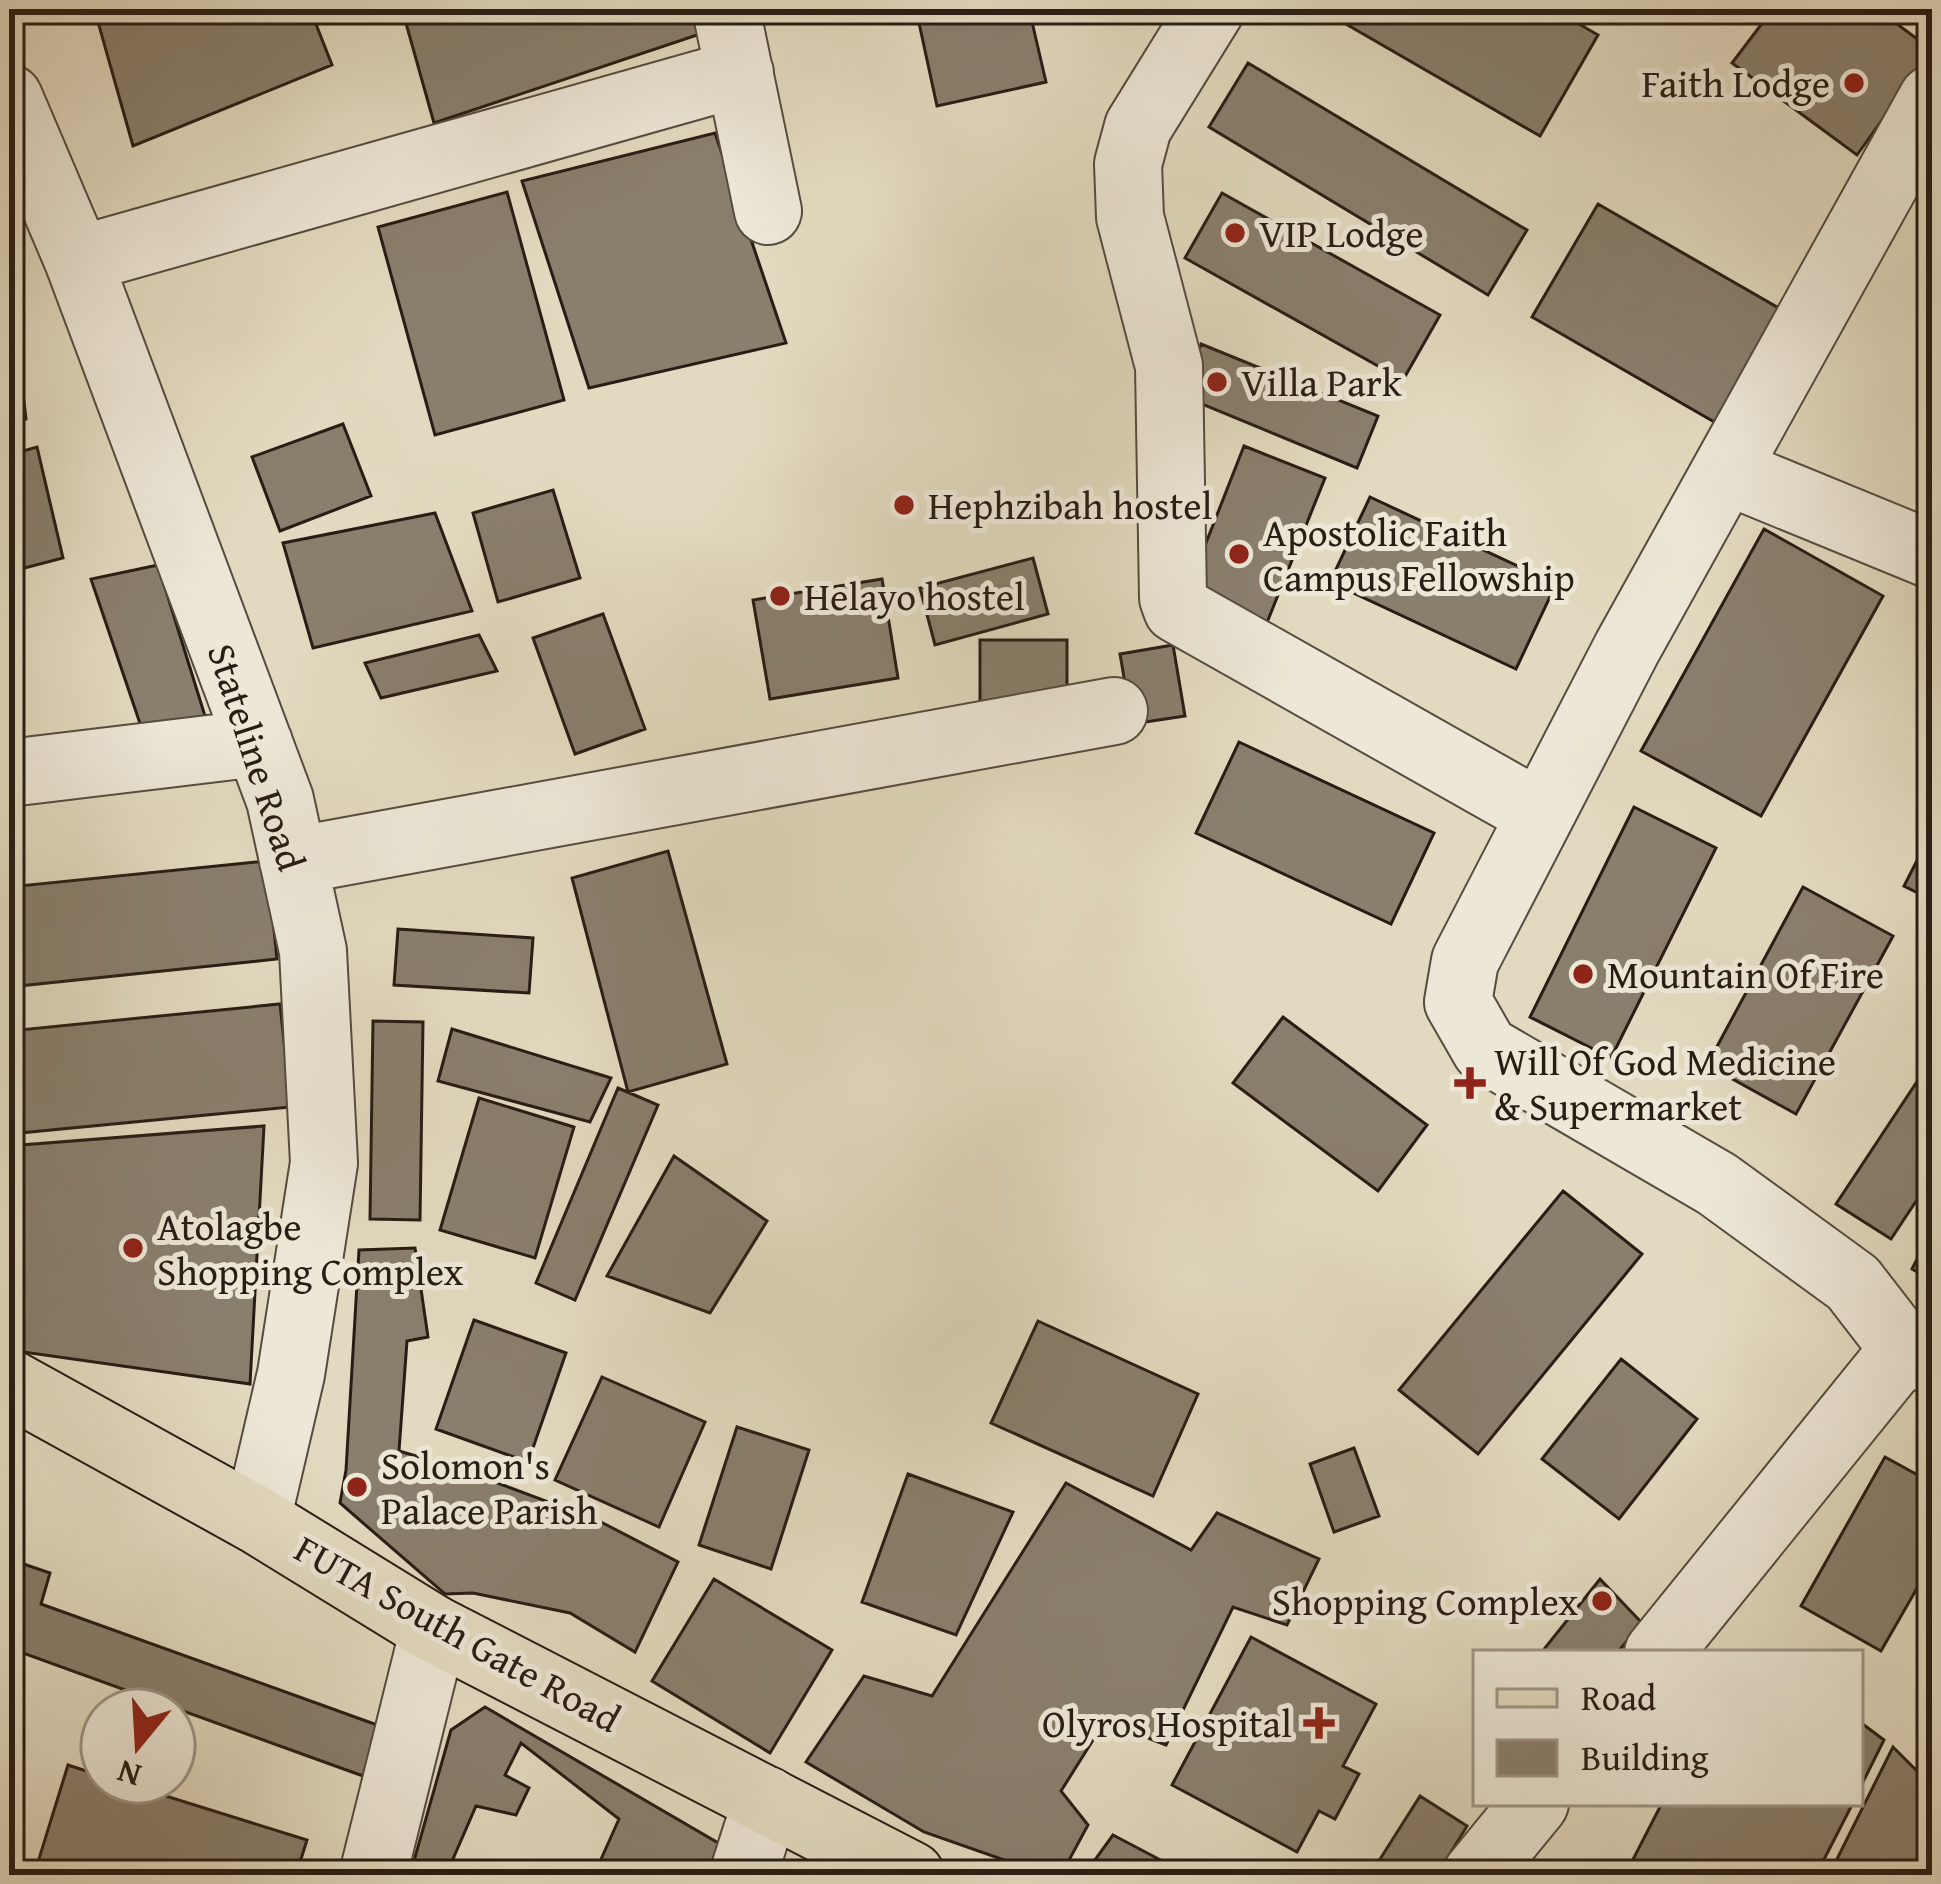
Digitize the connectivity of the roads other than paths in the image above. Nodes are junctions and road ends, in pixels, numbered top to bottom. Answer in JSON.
{"nodes":[{"id":1,"x":726,"y":9,"type":"edge"},
{"id":2,"x":1211,"y":9,"type":"edge"},
{"id":3,"x":740,"y":73,"type":"junction"},
{"id":4,"x":9,"y":98,"type":"edge"},
{"id":5,"x":1932,"y":99,"type":"edge"},
{"id":6,"x":768,"y":212,"type":"dead end"},
{"id":7,"x":78,"y":260,"type":"junction"},
{"id":8,"x":1727,"y":471,"type":"junction"},
{"id":9,"x":1932,"y":555,"type":"edge"},
{"id":10,"x":1114,"y":711,"type":"dead end"},
{"id":11,"x":259,"y":743,"type":"junction"},
{"id":12,"x":9,"y":773,"type":"edge"},
{"id":13,"x":1540,"y":814,"type":"junction"},
{"id":14,"x":293,"y":861,"type":"junction"},
{"id":15,"x":1918,"y":1355,"type":"edge"},
{"id":16,"x":9,"y":1383,"type":"edge"},
{"id":17,"x":257,"y":1520,"type":"junction"},
{"id":18,"x":434,"y":1629,"type":"junction"},
{"id":19,"x":1661,"y":1650,"type":"edge"},
{"id":20,"x":767,"y":1800,"type":"junction"},
{"id":21,"x":1532,"y":1806,"type":"edge"},
{"id":22,"x":373,"y":1875,"type":"edge"},
{"id":23,"x":743,"y":1875,"type":"edge"},
{"id":24,"x":911,"y":1875,"type":"edge"},
{"id":25,"x":1475,"y":1875,"type":"edge"}],
"edges":[{"from":1,"to":3,"type":"street"},
{"from":2,"to":13,"type":"street"},
{"from":3,"to":6,"type":"street"},
{"from":3,"to":7,"type":"street"},
{"from":4,"to":7,"type":"street","name":"Stateline Road"},
{"from":5,"to":8,"type":"street"},
{"from":7,"to":11,"type":"street","name":"Stateline Road"},
{"from":8,"to":9,"type":"street"},
{"from":8,"to":13,"type":"street"},
{"from":10,"to":14,"type":"street"},
{"from":11,"to":12,"type":"street"},
{"from":11,"to":14,"type":"street","name":"Stateline Road"},
{"from":13,"to":15,"type":"street"},
{"from":14,"to":17,"type":"street","name":"Stateline Road"},
{"from":15,"to":19,"type":"street"},
{"from":16,"to":17,"type":"main road","name":"FUTA South Gate Road"},
{"from":17,"to":18,"type":"main road","name":"FUTA South Gate Road"},
{"from":18,"to":20,"type":"main road","name":"FUTA South Gate Road"},
{"from":18,"to":22,"type":"street"},
{"from":20,"to":23,"type":"street"},
{"from":20,"to":24,"type":"main road","name":"FUTA South Gate Road"},
{"from":21,"to":25,"type":"street"}]}
